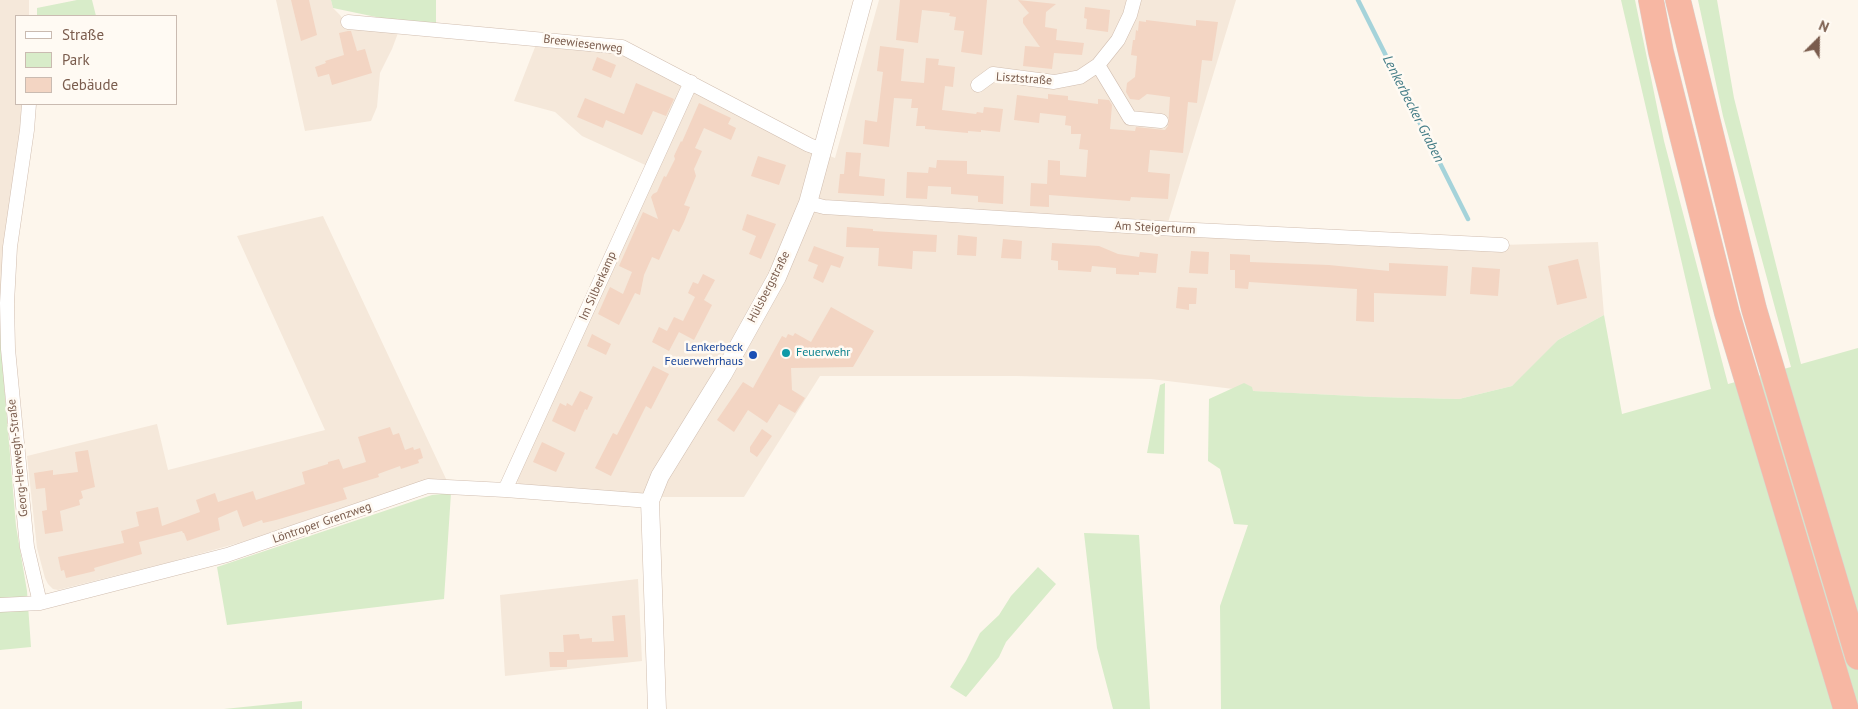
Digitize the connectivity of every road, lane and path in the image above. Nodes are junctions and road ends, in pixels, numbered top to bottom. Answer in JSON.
{"nodes":[{"id":1,"x":864,"y":0,"type":"edge"},
{"id":2,"x":1134,"y":0,"type":"edge"},
{"id":3,"x":1651,"y":0,"type":"edge"},
{"id":4,"x":1678,"y":0,"type":"edge"},
{"id":5,"x":348,"y":22,"type":"dead end"},
{"id":6,"x":1098,"y":65,"type":"junction"},
{"id":7,"x":691,"y":82,"type":"junction"},
{"id":8,"x":978,"y":85,"type":"dead end"},
{"id":9,"x":29,"y":105,"type":"edge"},
{"id":10,"x":1161,"y":121,"type":"dead end"},
{"id":11,"x":823,"y":150,"type":"junction"},
{"id":12,"x":808,"y":203,"type":"junction"},
{"id":13,"x":1502,"y":245,"type":"dead end"},
{"id":14,"x":505,"y":490,"type":"junction"},
{"id":15,"x":650,"y":501,"type":"junction"},
{"id":16,"x":40,"y":603,"type":"junction"},
{"id":17,"x":0,"y":605,"type":"edge"},
{"id":18,"x":1858,"y":657,"type":"edge"},
{"id":19,"x":657,"y":709,"type":"edge"},
{"id":20,"x":1846,"y":709,"type":"edge"}],
"edges":[{"from":1,"to":11,"type":"street","name":"Hülsbergstraße"},
{"from":2,"to":6,"type":"street","name":"Lisztstraße"},
{"from":3,"to":20,"type":"highway"},
{"from":4,"to":18,"type":"highway"},
{"from":5,"to":7,"type":"street","name":"Breewiesenweg"},
{"from":6,"to":8,"type":"street","name":"Lisztstraße"},
{"from":6,"to":10,"type":"street"},
{"from":7,"to":11,"type":"street","name":"Breewiesenweg"},
{"from":7,"to":14,"type":"street","name":"Im Silberkamp"},
{"from":9,"to":16,"type":"street","name":"Georg-Herwegh-Straße"},
{"from":11,"to":12,"type":"street","name":"Hülsbergstraße"},
{"from":12,"to":13,"type":"street","name":"Am Steigerturm"},
{"from":12,"to":15,"type":"street","name":"Hülsbergstraße"},
{"from":14,"to":15,"type":"street","name":"Löntroper Grenzweg"},
{"from":14,"to":16,"type":"street","name":"Löntroper Grenzweg"},
{"from":15,"to":19,"type":"street","name":"Hülsbergstraße"},
{"from":16,"to":17,"type":"street","name":"Löntroper Grenzweg"}]}
